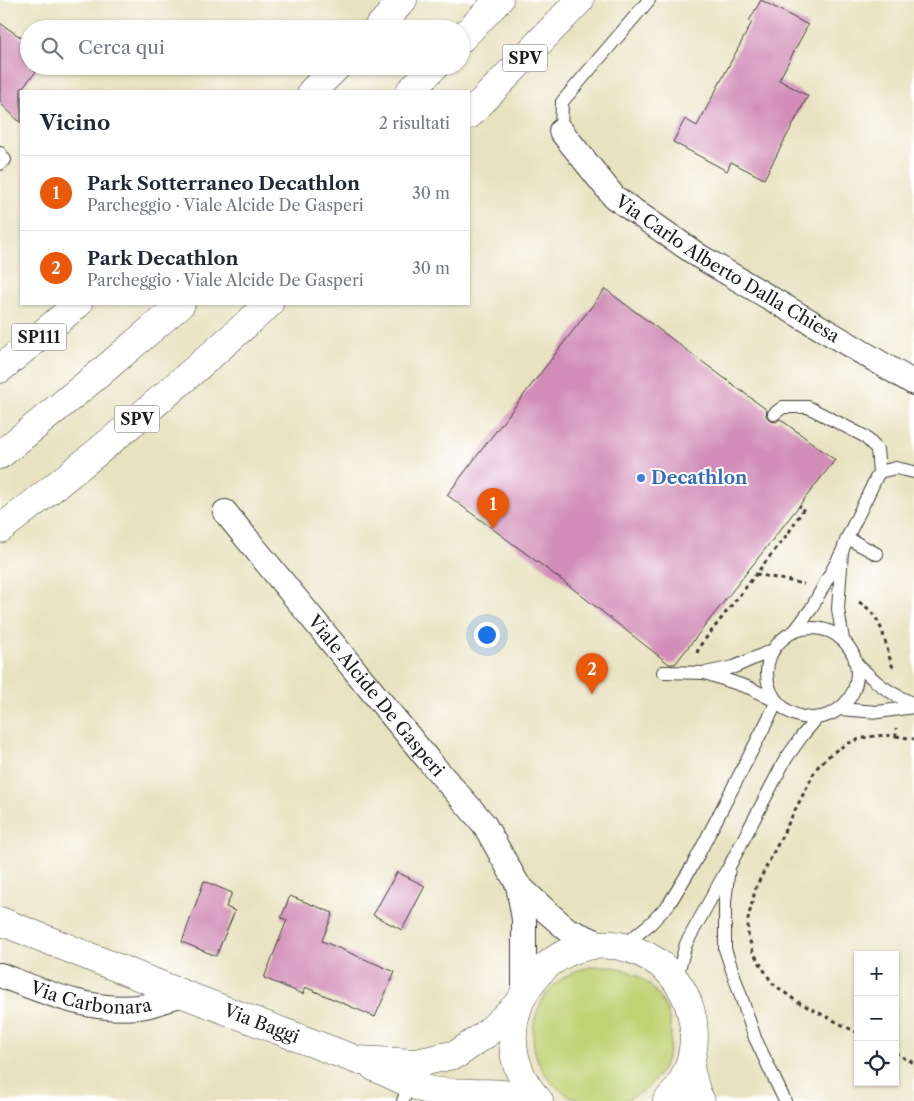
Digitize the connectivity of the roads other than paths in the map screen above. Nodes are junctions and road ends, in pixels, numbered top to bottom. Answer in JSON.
{"nodes":[{"id":1,"x":403,"y":0,"type":"edge"},
{"id":2,"x":499,"y":0,"type":"edge"},
{"id":3,"x":580,"y":0,"type":"edge"},
{"id":4,"x":650,"y":0,"type":"edge"},
{"id":5,"x":385,"y":20,"type":"edge"},
{"id":6,"x":470,"y":30,"type":"edge"},
{"id":7,"x":329,"y":75,"type":"edge"},
{"id":8,"x":426,"y":75,"type":"edge"},
{"id":9,"x":313,"y":90,"type":"edge"},
{"id":10,"x":411,"y":90,"type":"edge"},
{"id":11,"x":470,"y":114,"type":"edge"},
{"id":12,"x":561,"y":131,"type":"joint"},
{"id":13,"x":0,"y":153,"type":"edge"},
{"id":14,"x":0,"y":164,"type":"edge"},
{"id":15,"x":77,"y":305,"type":"edge"},
{"id":16,"x":180,"y":305,"type":"edge"},
{"id":17,"x":268,"y":305,"type":"edge"},
{"id":18,"x":0,"y":369,"type":"edge"},
{"id":19,"x":914,"y":383,"type":"edge"},
{"id":20,"x":774,"y":414,"type":"dead end"},
{"id":21,"x":0,"y":455,"type":"edge"},
{"id":22,"x":879,"y":472,"type":"junction"},
{"id":23,"x":914,"y":472,"type":"edge"},
{"id":24,"x":224,"y":512,"type":"dead end"},
{"id":25,"x":0,"y":530,"type":"edge"},
{"id":26,"x":847,"y":538,"type":"junction"},
{"id":27,"x":842,"y":552,"type":"junction"},
{"id":28,"x":877,"y":554,"type":"dead end"},
{"id":29,"x":794,"y":632,"type":"junction"},
{"id":30,"x":843,"y":640,"type":"junction"},
{"id":31,"x":773,"y":650,"type":"junction"},
{"id":32,"x":855,"y":662,"type":"junction"},
{"id":33,"x":663,"y":672,"type":"dead end"},
{"id":34,"x":705,"y":673,"type":"junction"},
{"id":35,"x":777,"y":702,"type":"junction"},
{"id":36,"x":914,"y":705,"type":"edge"},
{"id":37,"x":839,"y":709,"type":"junction"},
{"id":38,"x":816,"y":718,"type":"junction"},
{"id":39,"x":729,"y":866,"type":"junction"},
{"id":40,"x":518,"y":885,"type":"junction"},
{"id":41,"x":0,"y":920,"type":"edge"},
{"id":42,"x":612,"y":945,"type":"junction"},
{"id":43,"x":0,"y":975,"type":"edge"},
{"id":44,"x":676,"y":980,"type":"junction"},
{"id":45,"x":182,"y":994,"type":"junction"},
{"id":46,"x":521,"y":998,"type":"junction"},
{"id":47,"x":357,"y":1060,"type":"junction"},
{"id":48,"x":690,"y":1068,"type":"junction"},
{"id":49,"x":422,"y":1094,"type":"edge"},
{"id":50,"x":532,"y":1101,"type":"edge"},
{"id":51,"x":540,"y":1101,"type":"edge"},
{"id":52,"x":667,"y":1101,"type":"edge"},
{"id":53,"x":701,"y":1101,"type":"edge"},
{"id":54,"x":785,"y":1101,"type":"edge"}],
"edges":[{"from":1,"to":5,"type":"main road"},
{"from":2,"to":6,"type":"main road"},
{"from":3,"to":11,"type":"main road","number":"SPV"},
{"from":4,"to":12,"type":"lane"},
{"from":7,"to":9,"type":"main road"},
{"from":8,"to":10,"type":"main road"},
{"from":12,"to":19,"type":"street","name":"Via Carlo Alberto Dalla Chiesa"},
{"from":13,"to":14,"type":"lane"},
{"from":15,"to":18,"type":"main road","number":"SP111"},
{"from":16,"to":21,"type":"main road"},
{"from":17,"to":25,"type":"main road","number":"SPV"},
{"from":20,"to":22,"type":"lane"},
{"from":22,"to":23,"type":"lane"},
{"from":22,"to":26,"type":"lane"},
{"from":24,"to":40,"type":"street","name":"Viale Alcide De Gasperi"},
{"from":26,"to":27,"type":"lane"},
{"from":26,"to":28,"type":"lane"},
{"from":27,"to":29,"type":"lane"},
{"from":27,"to":30,"type":"lane"},
{"from":29,"to":30,"type":"lane"},
{"from":29,"to":31,"type":"lane"},
{"from":30,"to":32,"type":"lane"},
{"from":31,"to":34,"type":"lane"},
{"from":31,"to":35,"type":"lane"},
{"from":32,"to":36,"type":"lane"},
{"from":32,"to":37,"type":"lane"},
{"from":33,"to":34,"type":"lane"},
{"from":34,"to":35,"type":"lane"},
{"from":35,"to":38,"type":"lane"},
{"from":35,"to":42,"type":"lane"},
{"from":36,"to":37,"type":"lane"},
{"from":37,"to":38,"type":"lane"},
{"from":38,"to":39,"type":"lane"},
{"from":39,"to":44,"type":"lane"},
{"from":39,"to":54,"type":"lane"},
{"from":40,"to":42,"type":"street","name":"Viale Alcide De Gasperi"},
{"from":40,"to":46,"type":"street","name":"Viale Alcide De Gasperi"},
{"from":41,"to":45,"type":"main road","name":"Via Baggi"},
{"from":42,"to":44,"type":"main road","name":"Viale Alcide De Gasperi"},
{"from":42,"to":46,"type":"main road","name":"Viale Alcide De Gasperi"},
{"from":43,"to":45,"type":"street","name":"Via Carbonara"},
{"from":44,"to":48,"type":"main road","name":"Viale Alcide De Gasperi"},
{"from":45,"to":47,"type":"main road","name":"Via Baggi"},
{"from":46,"to":47,"type":"main road","name":"Via Baggi"},
{"from":46,"to":51,"type":"main road","name":"Viale Alcide De Gasperi"},
{"from":47,"to":49,"type":"main road"},
{"from":48,"to":52,"type":"main road","name":"Viale Alcide De Gasperi"},
{"from":48,"to":53,"type":"main road","name":"Viale Alcide De Gasperi"},
{"from":49,"to":50,"type":"main road"}]}
